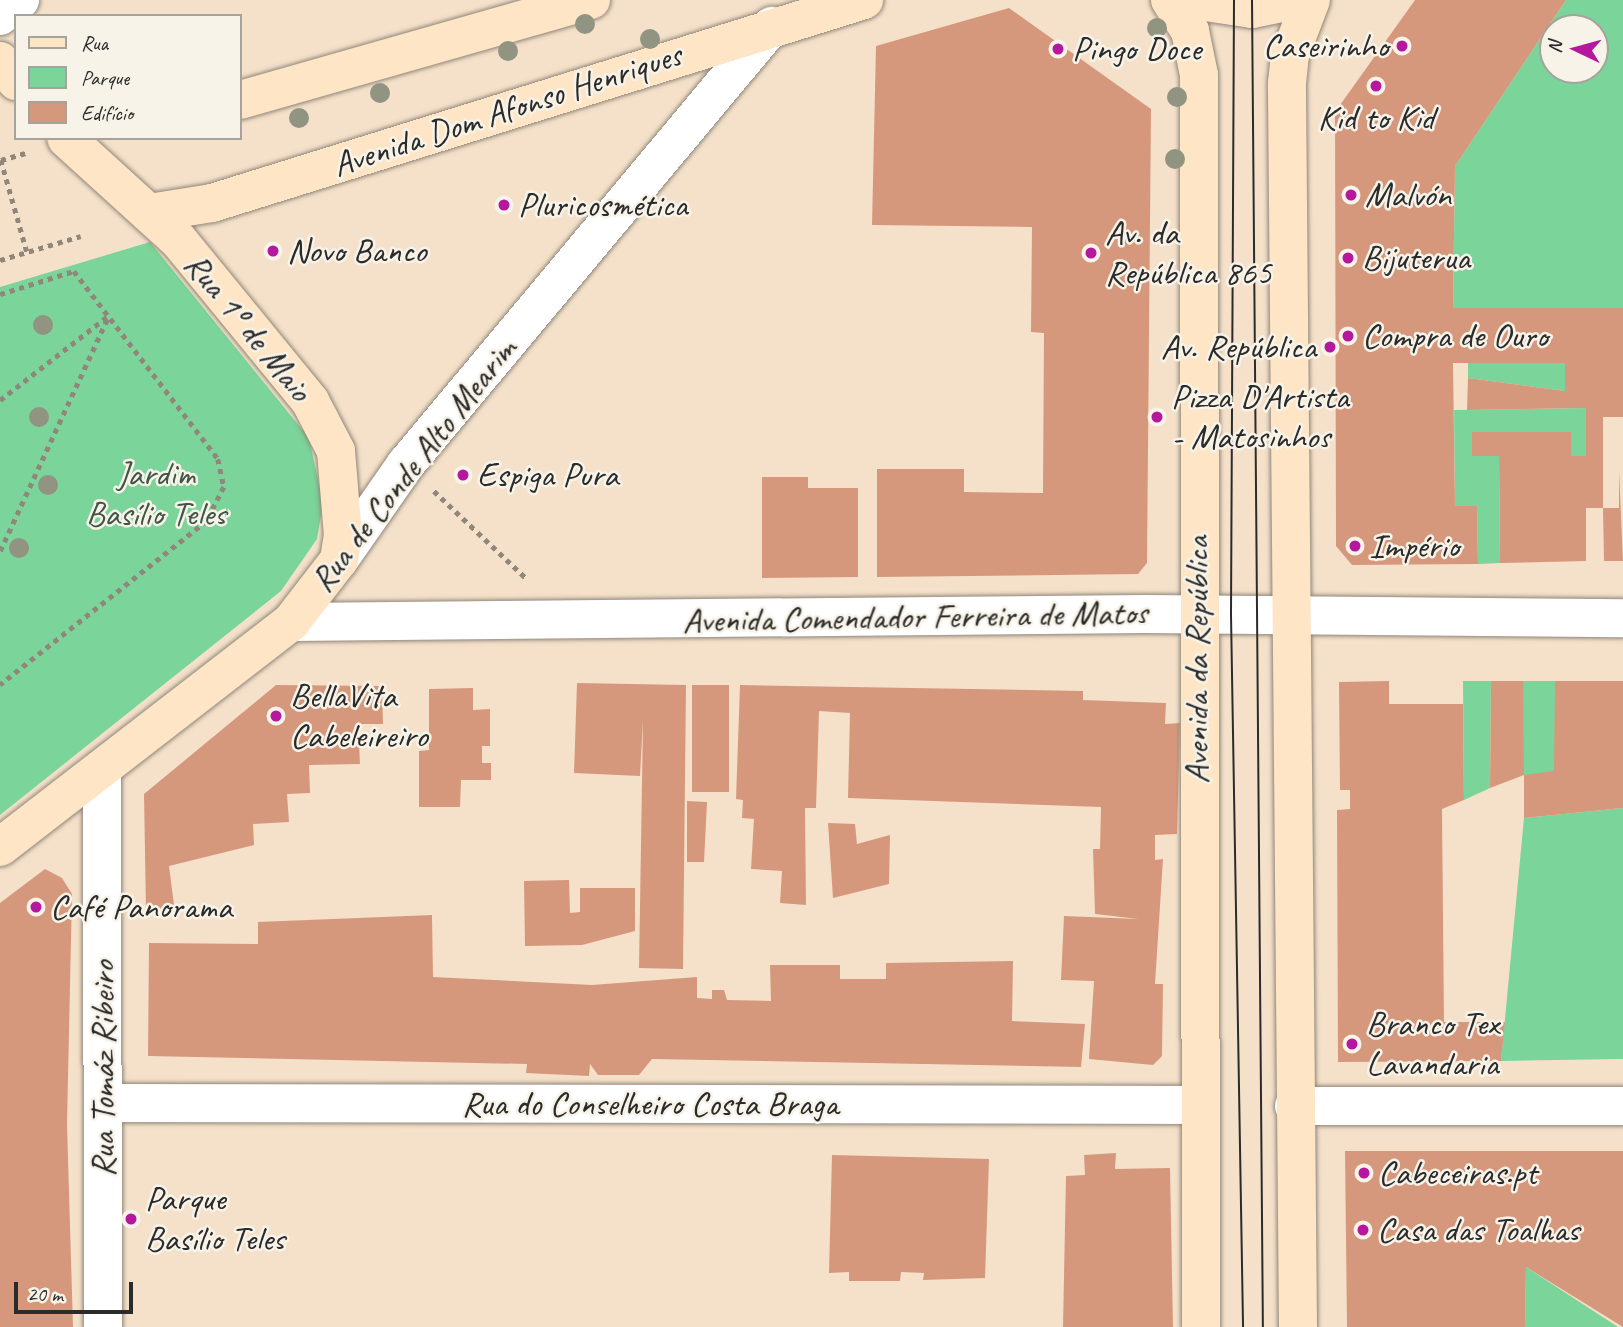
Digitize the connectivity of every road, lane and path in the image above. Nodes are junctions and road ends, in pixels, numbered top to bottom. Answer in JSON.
{"nodes":[{"id":1,"x":20,"y":0,"type":"edge"},
{"id":2,"x":591,"y":0,"type":"edge"},
{"id":3,"x":864,"y":0,"type":"edge"},
{"id":4,"x":1170,"y":0,"type":"edge"},
{"id":5,"x":1192,"y":0,"type":"edge"},
{"id":6,"x":1297,"y":0,"type":"edge"},
{"id":7,"x":1311,"y":0,"type":"edge"},
{"id":8,"x":0,"y":16,"type":"edge"},
{"id":9,"x":772,"y":26,"type":"junction"},
{"id":10,"x":0,"y":61,"type":"edge"},
{"id":11,"x":14,"y":78,"type":"edge"},
{"id":12,"x":242,"y":99,"type":"edge"},
{"id":13,"x":55,"y":143,"type":"edge"},
{"id":14,"x":1,"y":160,"type":"edge"},
{"id":15,"x":149,"y":212,"type":"junction"},
{"id":16,"x":81,"y":236,"type":"dead end"},
{"id":17,"x":27,"y":252,"type":"junction"},
{"id":18,"x":0,"y":260,"type":"edge"},
{"id":19,"x":0,"y":294,"type":"edge"},
{"id":20,"x":109,"y":315,"type":"junction"},
{"id":21,"x":0,"y":400,"type":"edge"},
{"id":22,"x":406,"y":464,"type":"junction"},
{"id":23,"x":7,"y":535,"type":"junction"},
{"id":24,"x":0,"y":537,"type":"edge"},
{"id":25,"x":0,"y":551,"type":"edge"},
{"id":26,"x":339,"y":560,"type":"junction"},
{"id":27,"x":1196,"y":614,"type":"junction"},
{"id":28,"x":1291,"y":616,"type":"junction"},
{"id":29,"x":1623,"y":618,"type":"edge"},
{"id":30,"x":571,"y":621,"type":"junction"},
{"id":31,"x":291,"y":622,"type":"junction"},
{"id":32,"x":0,"y":685,"type":"edge"},
{"id":33,"x":102,"y":769,"type":"junction"},
{"id":34,"x":0,"y":847,"type":"edge"},
{"id":35,"x":103,"y":1103,"type":"junction"},
{"id":36,"x":1197,"y":1105,"type":"junction"},
{"id":37,"x":1294,"y":1106,"type":"junction"},
{"id":38,"x":1623,"y":1106,"type":"edge"},
{"id":39,"x":103,"y":1327,"type":"edge"},
{"id":40,"x":1201,"y":1327,"type":"edge"},
{"id":41,"x":1298,"y":1327,"type":"edge"}],
"edges":[{"from":1,"to":8,"type":"street"},
{"from":2,"to":12,"type":"main road"},
{"from":3,"to":9,"type":"main road","name":"Avenida Dom Afonso Henriques"},
{"from":4,"to":27,"type":"main road","name":"Avenida da República"},
{"from":5,"to":6,"type":"main road"},
{"from":7,"to":28,"type":"main road"},
{"from":9,"to":15,"type":"main road","name":"Avenida Dom Afonso Henriques"},
{"from":9,"to":22,"type":"street","name":"Rua de Conde Alto Mearim"},
{"from":10,"to":11,"type":"main road"},
{"from":13,"to":14,"type":"path"},
{"from":13,"to":15,"type":"main road","name":"Rua 1º de Maio"},
{"from":14,"to":17,"type":"path"},
{"from":15,"to":26,"type":"main road","name":"Rua 1º de Maio"},
{"from":16,"to":17,"type":"path"},
{"from":17,"to":18,"type":"path"},
{"from":19,"to":20,"type":"path"},
{"from":20,"to":21,"type":"path"},
{"from":20,"to":23,"type":"path"},
{"from":20,"to":32,"type":"path"},
{"from":22,"to":26,"type":"street","name":"Rua de Conde Alto Mearim"},
{"from":22,"to":30,"type":"path"},
{"from":23,"to":24,"type":"path"},
{"from":23,"to":25,"type":"path"},
{"from":26,"to":31,"type":"main road","name":"Rua de Conde Alto Mearim"},
{"from":27,"to":28,"type":"street","name":"Avenida Comendador Ferreira de Matos"},
{"from":27,"to":30,"type":"street","name":"Avenida Comendador Ferreira de Matos"},
{"from":27,"to":36,"type":"main road","name":"Avenida da República"},
{"from":28,"to":29,"type":"street","name":"Avenida Comendador Ferreira de Matos"},
{"from":28,"to":37,"type":"main road"},
{"from":30,"to":31,"type":"street","name":"Avenida Comendador Ferreira de Matos"},
{"from":31,"to":33,"type":"main road","name":"Rua de Conde Alto Mearim"},
{"from":33,"to":34,"type":"main road","name":"Rua de Conde Alto Mearim"},
{"from":33,"to":35,"type":"street","name":"Rua Tomáz Ribeiro"},
{"from":35,"to":36,"type":"street","name":"Rua do Conselheiro Costa Braga"},
{"from":35,"to":39,"type":"street","name":"Rua Tomáz Ribeiro"},
{"from":36,"to":40,"type":"main road","name":"Avenida da República"},
{"from":37,"to":38,"type":"street"},
{"from":37,"to":41,"type":"main road"}]}
